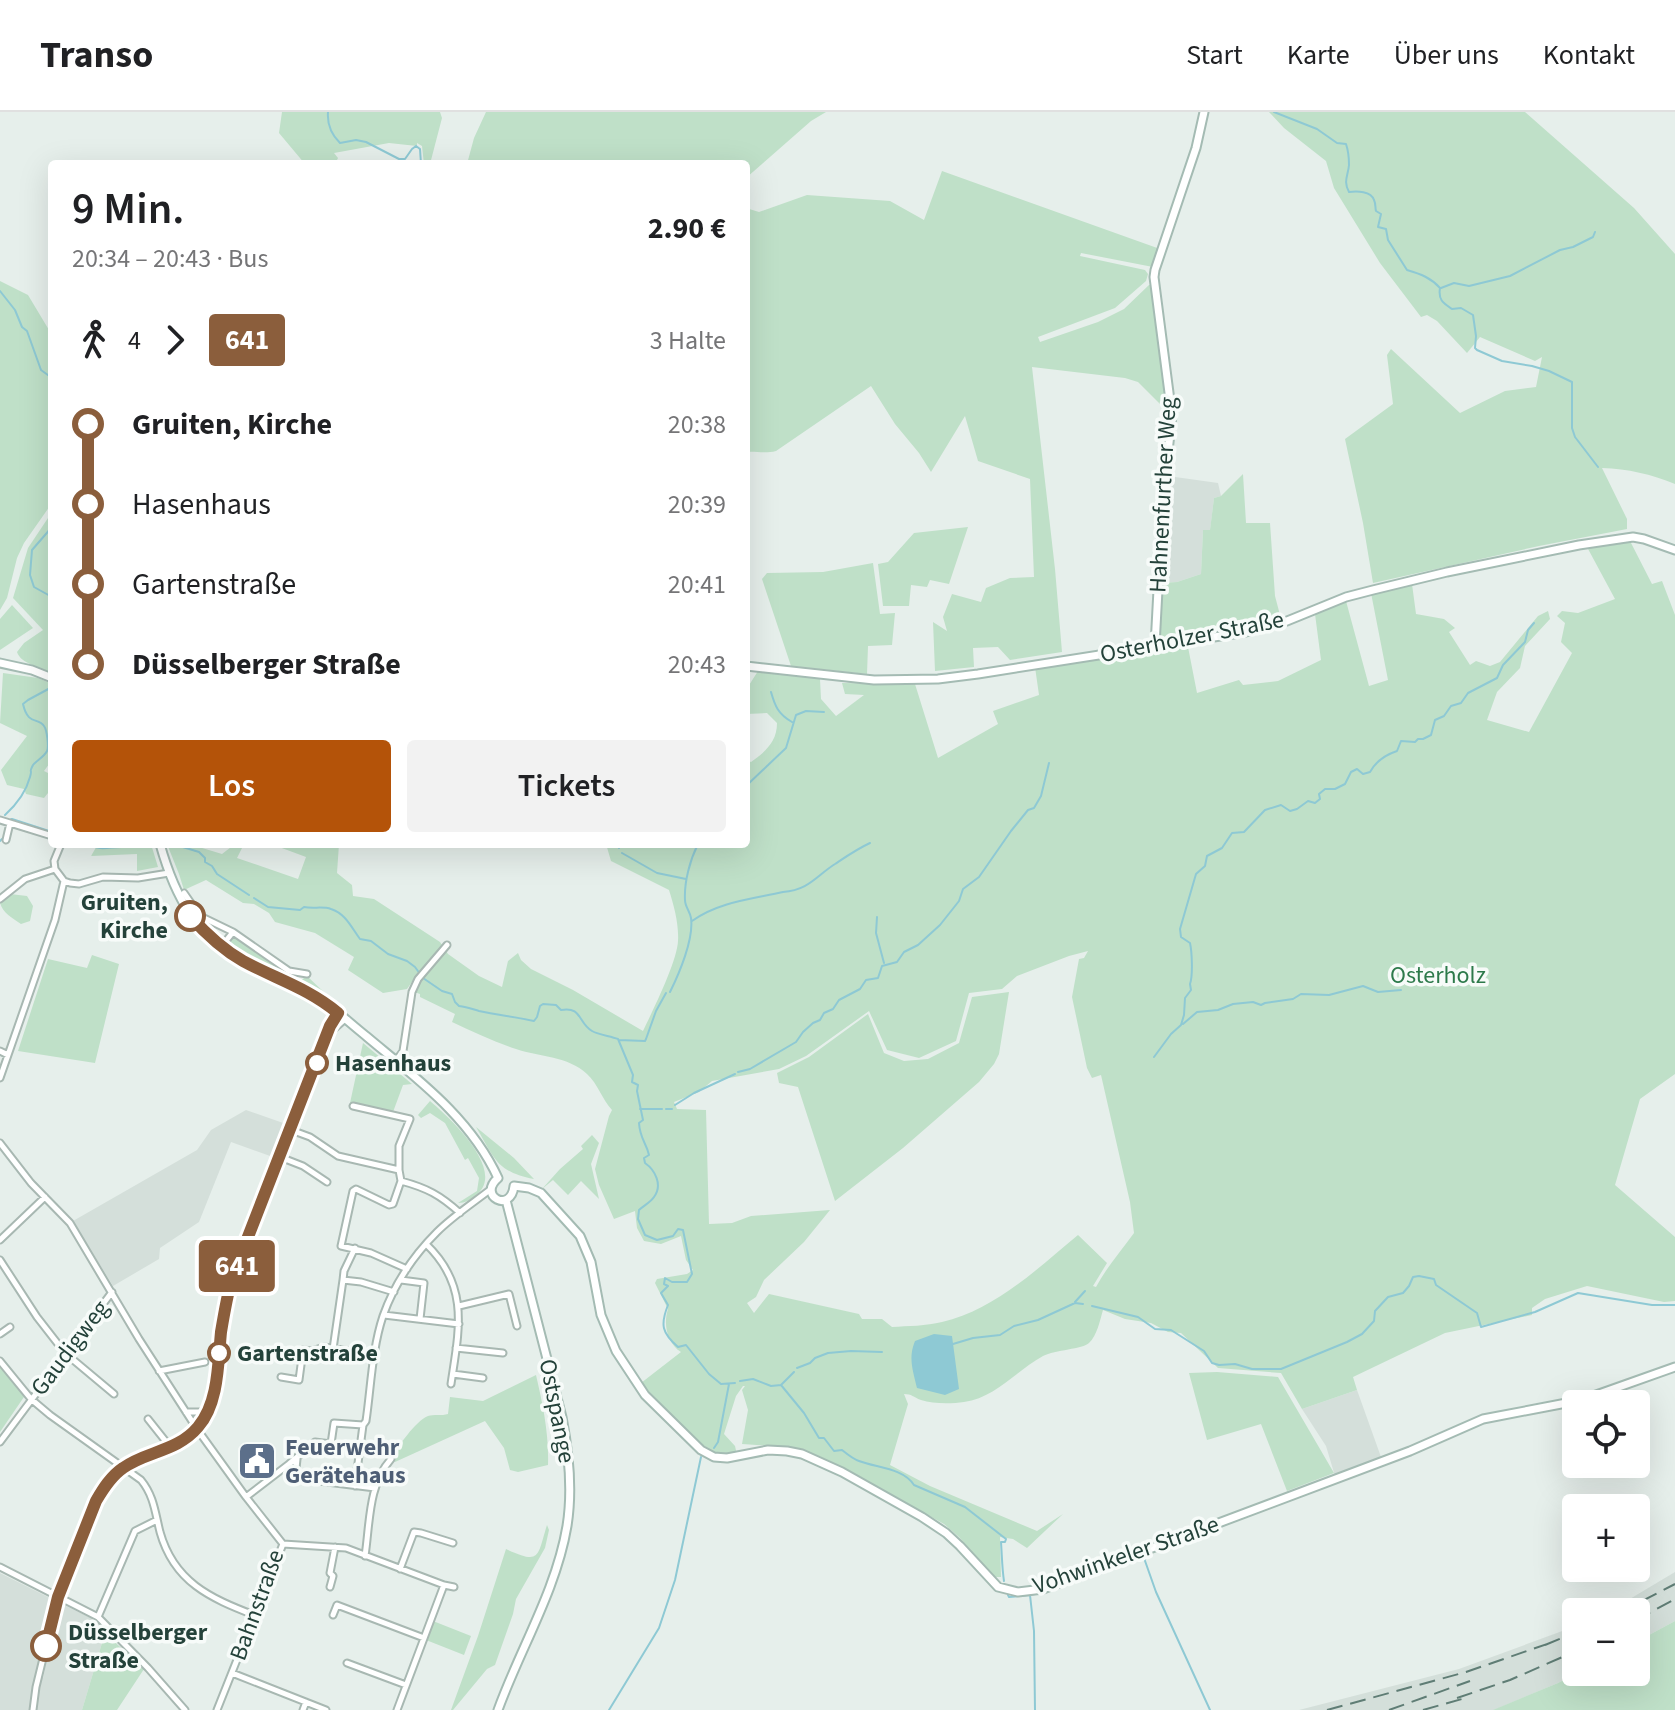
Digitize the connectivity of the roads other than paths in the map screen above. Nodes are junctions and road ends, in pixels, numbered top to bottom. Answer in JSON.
{"nodes":[{"id":1,"x":1204,"y":112,"type":"edge"},
{"id":2,"x":1675,"y":550,"type":"edge"},
{"id":3,"x":1155,"y":646,"type":"junction"},
{"id":4,"x":0,"y":663,"type":"edge"},
{"id":5,"x":750,"y":666,"type":"edge"},
{"id":6,"x":48,"y":676,"type":"edge"},
{"id":7,"x":0,"y":820,"type":"edge"},
{"id":8,"x":10,"y":823,"type":"junction"},
{"id":9,"x":48,"y":835,"type":"edge"},
{"id":10,"x":6,"y":840,"type":"dead end"},
{"id":11,"x":59,"y":848,"type":"edge"},
{"id":12,"x":161,"y":848,"type":"edge"},
{"id":13,"x":55,"y":869,"type":"junction"},
{"id":14,"x":169,"y":873,"type":"junction"},
{"id":15,"x":64,"y":881,"type":"junction"},
{"id":16,"x":184,"y":893,"type":"dead end"},
{"id":17,"x":0,"y":899,"type":"edge"},
{"id":18,"x":233,"y":932,"type":"junction"},
{"id":19,"x":447,"y":945,"type":"dead end"},
{"id":20,"x":221,"y":947,"type":"junction"},
{"id":21,"x":307,"y":974,"type":"dead end"},
{"id":22,"x":338,"y":1013,"type":"junction"},
{"id":23,"x":345,"y":1019,"type":"junction"},
{"id":24,"x":328,"y":1034,"type":"junction"},
{"id":25,"x":0,"y":1051,"type":"edge"},
{"id":26,"x":8,"y":1055,"type":"junction"},
{"id":27,"x":394,"y":1063,"type":"junction"},
{"id":28,"x":0,"y":1078,"type":"edge"},
{"id":29,"x":353,"y":1106,"type":"dead end"},
{"id":30,"x":291,"y":1130,"type":"junction"},
{"id":31,"x":0,"y":1143,"type":"edge"},
{"id":32,"x":280,"y":1157,"type":"junction"},
{"id":33,"x":399,"y":1170,"type":"junction"},
{"id":34,"x":498,"y":1178,"type":"junction"},
{"id":35,"x":401,"y":1181,"type":"junction"},
{"id":36,"x":327,"y":1182,"type":"dead end"},
{"id":37,"x":514,"y":1186,"type":"junction"},
{"id":38,"x":491,"y":1189,"type":"junction"},
{"id":39,"x":45,"y":1197,"type":"junction"},
{"id":40,"x":496,"y":1199,"type":"junction"},
{"id":41,"x":506,"y":1200,"type":"junction"},
{"id":42,"x":476,"y":1202,"type":"junction"},
{"id":43,"x":460,"y":1213,"type":"junction"},
{"id":44,"x":0,"y":1240,"type":"edge"},
{"id":45,"x":426,"y":1244,"type":"junction"},
{"id":46,"x":355,"y":1248,"type":"junction"},
{"id":47,"x":0,"y":1260,"type":"edge"},
{"id":48,"x":407,"y":1269,"type":"junction"},
{"id":49,"x":343,"y":1280,"type":"junction"},
{"id":50,"x":401,"y":1280,"type":"junction"},
{"id":51,"x":112,"y":1292,"type":"junction"},
{"id":52,"x":395,"y":1292,"type":"junction"},
{"id":53,"x":459,"y":1306,"type":"junction"},
{"id":54,"x":384,"y":1315,"type":"junction"},
{"id":55,"x":420,"y":1319,"type":"junction"},
{"id":56,"x":459,"y":1324,"type":"junction"},
{"id":57,"x":517,"y":1326,"type":"dead end"},
{"id":58,"x":10,"y":1327,"type":"dead end"},
{"id":59,"x":0,"y":1334,"type":"edge"},
{"id":60,"x":456,"y":1348,"type":"junction"},
{"id":61,"x":333,"y":1349,"type":"junction"},
{"id":62,"x":65,"y":1353,"type":"junction"},
{"id":63,"x":503,"y":1353,"type":"dead end"},
{"id":64,"x":375,"y":1355,"type":"junction"},
{"id":65,"x":0,"y":1361,"type":"edge"},
{"id":66,"x":205,"y":1362,"type":"dead end"},
{"id":67,"x":1675,"y":1367,"type":"edge"},
{"id":68,"x":159,"y":1371,"type":"junction"},
{"id":69,"x":453,"y":1374,"type":"junction"},
{"id":70,"x":281,"y":1377,"type":"dead end"},
{"id":71,"x":483,"y":1378,"type":"dead end"},
{"id":72,"x":451,"y":1384,"type":"dead end"},
{"id":73,"x":114,"y":1394,"type":"dead end"},
{"id":74,"x":31,"y":1399,"type":"junction"},
{"id":75,"x":186,"y":1412,"type":"junction"},
{"id":76,"x":208,"y":1412,"type":"junction"},
{"id":77,"x":148,"y":1419,"type":"dead end"},
{"id":78,"x":363,"y":1425,"type":"junction"},
{"id":79,"x":197,"y":1429,"type":"junction"},
{"id":80,"x":0,"y":1442,"type":"edge"},
{"id":81,"x":171,"y":1448,"type":"junction"},
{"id":82,"x":297,"y":1458,"type":"junction"},
{"id":83,"x":391,"y":1459,"type":"dead end"},
{"id":84,"x":123,"y":1468,"type":"junction"},
{"id":85,"x":355,"y":1486,"type":"junction"},
{"id":86,"x":375,"y":1488,"type":"junction"},
{"id":87,"x":246,"y":1497,"type":"junction"},
{"id":88,"x":157,"y":1520,"type":"junction"},
{"id":89,"x":453,"y":1543,"type":"dead end"},
{"id":90,"x":283,"y":1544,"type":"junction"},
{"id":91,"x":335,"y":1547,"type":"junction"},
{"id":92,"x":365,"y":1556,"type":"junction"},
{"id":93,"x":0,"y":1567,"type":"edge"},
{"id":94,"x":400,"y":1569,"type":"junction"},
{"id":95,"x":444,"y":1585,"type":"junction"},
{"id":96,"x":330,"y":1587,"type":"dead end"},
{"id":97,"x":454,"y":1587,"type":"dead end"},
{"id":98,"x":58,"y":1597,"type":"junction"},
{"id":99,"x":254,"y":1615,"type":"junction"},
{"id":100,"x":333,"y":1615,"type":"dead end"},
{"id":101,"x":98,"y":1617,"type":"junction"},
{"id":102,"x":424,"y":1638,"type":"junction"},
{"id":103,"x":347,"y":1663,"type":"dead end"},
{"id":104,"x":232,"y":1673,"type":"junction"},
{"id":105,"x":406,"y":1685,"type":"junction"},
{"id":106,"x":306,"y":1702,"type":"junction"},
{"id":107,"x":33,"y":1710,"type":"edge"},
{"id":108,"x":185,"y":1710,"type":"edge"},
{"id":109,"x":217,"y":1710,"type":"edge"},
{"id":110,"x":303,"y":1710,"type":"edge"},
{"id":111,"x":326,"y":1710,"type":"edge"},
{"id":112,"x":397,"y":1710,"type":"edge"},
{"id":113,"x":498,"y":1710,"type":"edge"}],
"edges":[{"from":1,"to":3,"type":"main road","name":"Hahnenfurther Weg"},
{"from":2,"to":3,"type":"main road","name":"Osterholzer Straße"},
{"from":3,"to":5,"type":"main road","name":"Osterholzer Straße"},
{"from":4,"to":6,"type":"main road"},
{"from":7,"to":8,"type":"street"},
{"from":8,"to":9,"type":"street"},
{"from":8,"to":10,"type":"street"},
{"from":11,"to":13,"type":"street"},
{"from":12,"to":14,"type":"main road"},
{"from":13,"to":15,"type":"street"},
{"from":13,"to":17,"type":"street"},
{"from":14,"to":15,"type":"street"},
{"from":14,"to":20,"type":"main road"},
{"from":15,"to":26,"type":"street"},
{"from":16,"to":18,"type":"street"},
{"from":18,"to":20,"type":"street"},
{"from":18,"to":21,"type":"street"},
{"from":19,"to":27,"type":"street"},
{"from":20,"to":22,"type":"main road"},
{"from":22,"to":23,"type":"main road"},
{"from":22,"to":24,"type":"street"},
{"from":23,"to":24,"type":"street"},
{"from":23,"to":27,"type":"main road"},
{"from":24,"to":30,"type":"street"},
{"from":25,"to":26,"type":"street"},
{"from":26,"to":28,"type":"street"},
{"from":27,"to":34,"type":"main road"},
{"from":29,"to":33,"type":"street"},
{"from":30,"to":32,"type":"street"},
{"from":30,"to":33,"type":"street"},
{"from":31,"to":39,"type":"street","name":"Bahnstraße"},
{"from":32,"to":36,"type":"street"},
{"from":32,"to":76,"type":"street"},
{"from":33,"to":35,"type":"street"},
{"from":34,"to":37,"type":"main road"},
{"from":34,"to":38,"type":"main road"},
{"from":35,"to":43,"type":"street"},
{"from":35,"to":46,"type":"street"},
{"from":37,"to":41,"type":"main road"},
{"from":37,"to":67,"type":"main road","name":"Vohwinkeler Straße"},
{"from":38,"to":40,"type":"main road"},
{"from":38,"to":42,"type":"street"},
{"from":39,"to":44,"type":"street"},
{"from":39,"to":51,"type":"street","name":"Bahnstraße"},
{"from":40,"to":41,"type":"main road"},
{"from":40,"to":42,"type":"street"},
{"from":41,"to":113,"type":"main road","name":"Ostspange"},
{"from":42,"to":43,"type":"street"},
{"from":43,"to":45,"type":"street"},
{"from":45,"to":48,"type":"street"},
{"from":45,"to":53,"type":"street"},
{"from":46,"to":48,"type":"street"},
{"from":46,"to":49,"type":"street"},
{"from":47,"to":62,"type":"street"},
{"from":48,"to":50,"type":"street"},
{"from":49,"to":52,"type":"street"},
{"from":49,"to":61,"type":"street"},
{"from":50,"to":52,"type":"street"},
{"from":50,"to":55,"type":"street"},
{"from":51,"to":62,"type":"street","name":"Gaudigweg"},
{"from":51,"to":68,"type":"street","name":"Bahnstraße"},
{"from":52,"to":54,"type":"street"},
{"from":53,"to":56,"type":"street"},
{"from":53,"to":57,"type":"street"},
{"from":54,"to":55,"type":"street"},
{"from":54,"to":64,"type":"street"},
{"from":55,"to":56,"type":"street"},
{"from":56,"to":60,"type":"street"},
{"from":58,"to":59,"type":"street"},
{"from":60,"to":63,"type":"street"},
{"from":60,"to":69,"type":"street"},
{"from":61,"to":64,"type":"street"},
{"from":61,"to":70,"type":"street"},
{"from":62,"to":73,"type":"street"},
{"from":62,"to":74,"type":"street","name":"Gaudigweg"},
{"from":64,"to":78,"type":"street"},
{"from":65,"to":74,"type":"street"},
{"from":66,"to":68,"type":"street"},
{"from":68,"to":75,"type":"street","name":"Bahnstraße"},
{"from":69,"to":71,"type":"street"},
{"from":69,"to":72,"type":"street"},
{"from":74,"to":80,"type":"street","name":"Gaudigweg"},
{"from":74,"to":84,"type":"street"},
{"from":75,"to":76,"type":"street"},
{"from":75,"to":79,"type":"street","name":"Bahnstraße"},
{"from":76,"to":79,"type":"street"},
{"from":77,"to":81,"type":"street"},
{"from":78,"to":82,"type":"street"},
{"from":78,"to":85,"type":"street"},
{"from":79,"to":81,"type":"street"},
{"from":79,"to":87,"type":"street","name":"Bahnstraße"},
{"from":81,"to":84,"type":"street"},
{"from":82,"to":85,"type":"street"},
{"from":82,"to":87,"type":"street"},
{"from":83,"to":86,"type":"street"},
{"from":84,"to":88,"type":"street"},
{"from":84,"to":98,"type":"street"},
{"from":85,"to":86,"type":"street"},
{"from":86,"to":92,"type":"street"},
{"from":87,"to":90,"type":"street","name":"Bahnstraße"},
{"from":88,"to":99,"type":"street"},
{"from":88,"to":101,"type":"street"},
{"from":89,"to":94,"type":"street"},
{"from":90,"to":91,"type":"street"},
{"from":90,"to":99,"type":"street","name":"Bahnstraße"},
{"from":91,"to":92,"type":"street"},
{"from":91,"to":96,"type":"street"},
{"from":92,"to":94,"type":"street"},
{"from":93,"to":98,"type":"street"},
{"from":94,"to":95,"type":"street"},
{"from":95,"to":97,"type":"street"},
{"from":95,"to":102,"type":"street"},
{"from":98,"to":101,"type":"street"},
{"from":98,"to":107,"type":"street"},
{"from":99,"to":104,"type":"street","name":"Bahnstraße"},
{"from":100,"to":102,"type":"street"},
{"from":101,"to":108,"type":"street"},
{"from":102,"to":105,"type":"street"},
{"from":103,"to":105,"type":"street"},
{"from":104,"to":106,"type":"street"},
{"from":104,"to":109,"type":"street","name":"Bahnstraße"},
{"from":105,"to":112,"type":"street"},
{"from":106,"to":110,"type":"street"},
{"from":106,"to":111,"type":"street"}]}
